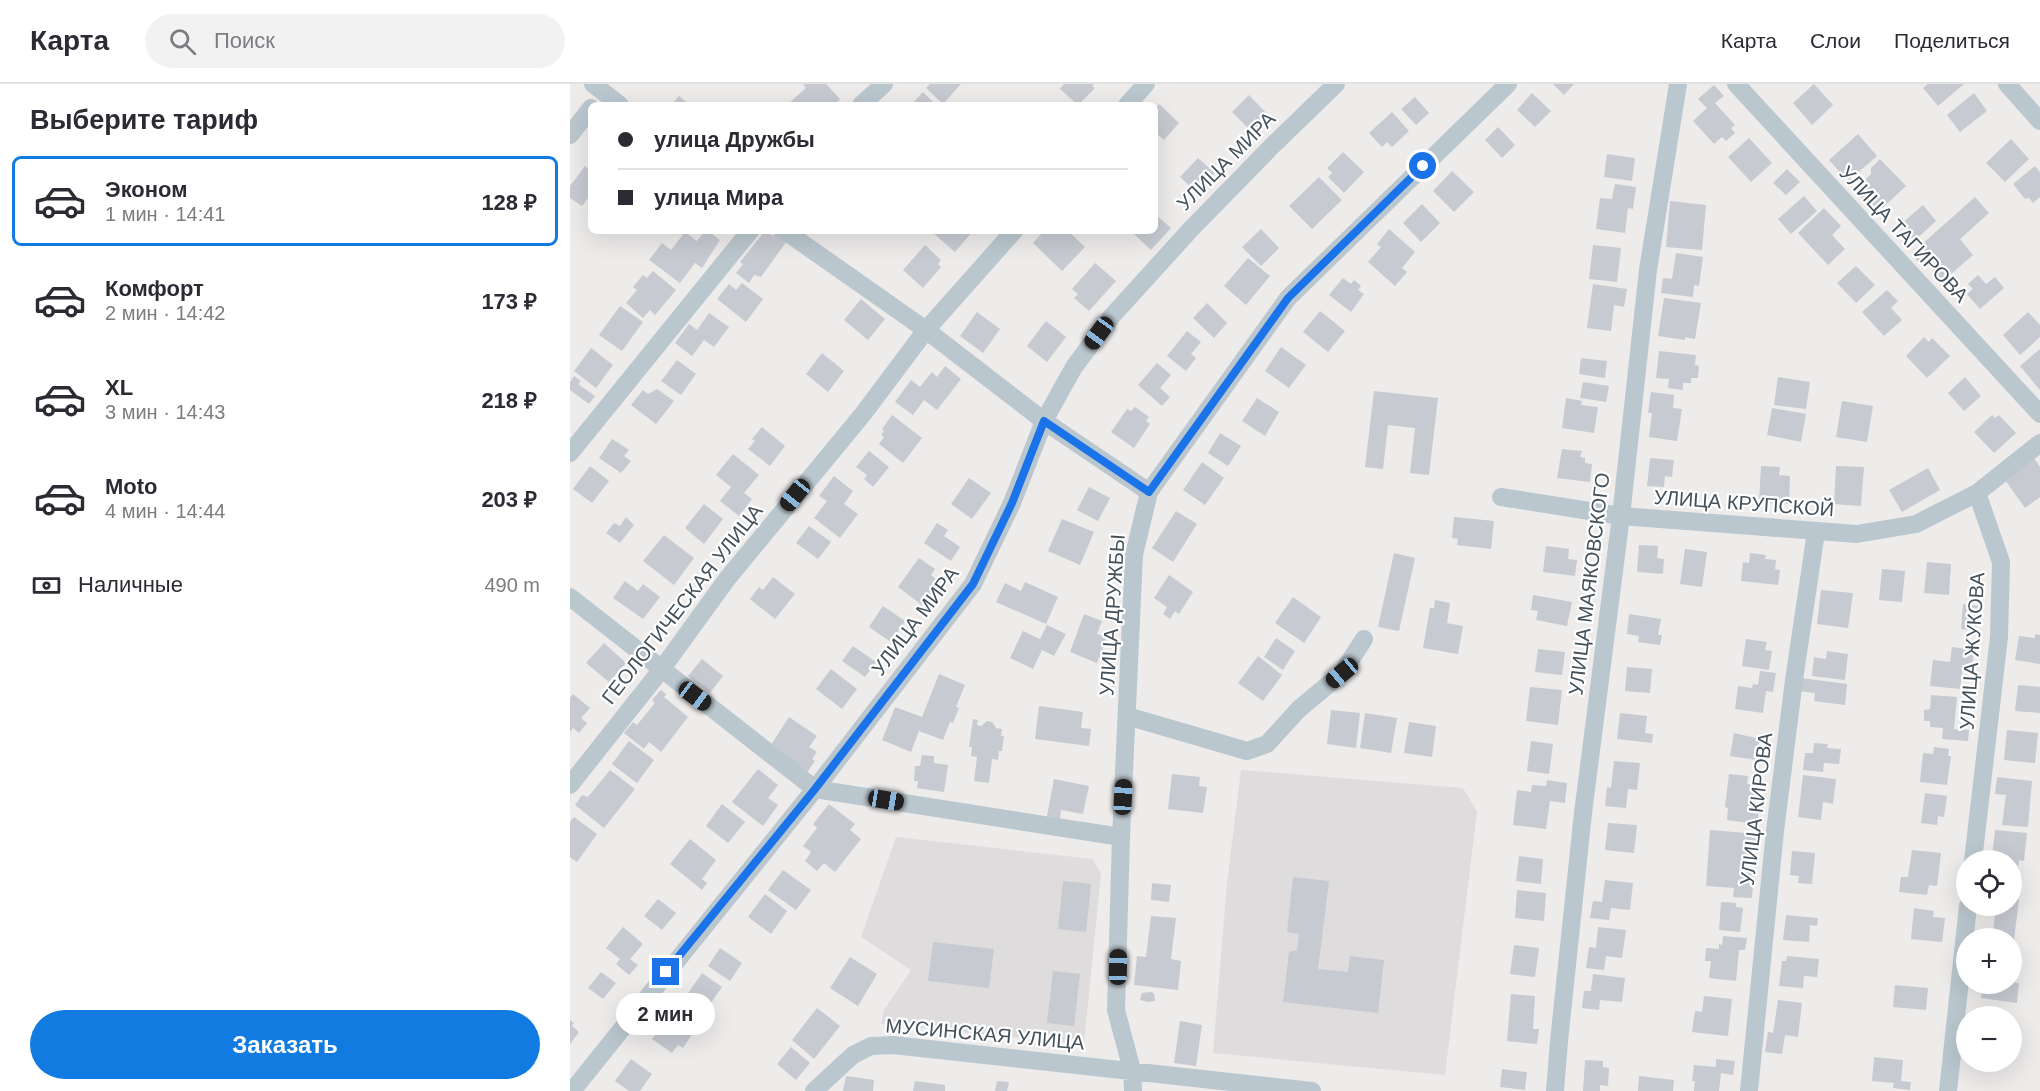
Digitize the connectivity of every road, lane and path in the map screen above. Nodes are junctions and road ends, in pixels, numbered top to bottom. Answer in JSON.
{"nodes":[{"id":1,"x":884,"y":84,"type":"edge"},
{"id":2,"x":1146,"y":84,"type":"edge"},
{"id":3,"x":1336,"y":84,"type":"edge"},
{"id":4,"x":1508,"y":84,"type":"edge"},
{"id":5,"x":1678,"y":84,"type":"edge"},
{"id":6,"x":1736,"y":84,"type":"edge"},
{"id":7,"x":2007,"y":84,"type":"edge"},
{"id":8,"x":598,"y":95,"type":"edge"},
{"id":9,"x":613,"y":102,"type":"edge"},
{"id":10,"x":864,"y":102,"type":"edge"},
{"id":11,"x":1130,"y":102,"type":"edge"},
{"id":12,"x":588,"y":109,"type":"edge"},
{"id":13,"x":2040,"y":121,"type":"edge"},
{"id":14,"x":570,"y":135,"type":"edge"},
{"id":15,"x":748,"y":234,"type":"edge"},
{"id":16,"x":789,"y":234,"type":"edge"},
{"id":17,"x":1011,"y":234,"type":"edge"},
{"id":18,"x":926,"y":330,"type":"junction"},
{"id":19,"x":2040,"y":414,"type":"edge"},
{"id":20,"x":1044,"y":421,"type":"junction"},
{"id":21,"x":2040,"y":443,"type":"edge"},
{"id":22,"x":570,"y":453,"type":"edge"},
{"id":23,"x":1149,"y":492,"type":"junction"},
{"id":24,"x":1977,"y":493,"type":"junction"},
{"id":25,"x":1501,"y":497,"type":"dead end"},
{"id":26,"x":1620,"y":516,"type":"junction"},
{"id":27,"x":1816,"y":532,"type":"junction"},
{"id":28,"x":570,"y":597,"type":"edge"},
{"id":29,"x":1364,"y":639,"type":"dead end"},
{"id":30,"x":661,"y":670,"type":"junction"},
{"id":31,"x":1126,"y":716,"type":"junction"},
{"id":32,"x":570,"y":785,"type":"edge"},
{"id":33,"x":815,"y":789,"type":"junction"},
{"id":34,"x":1121,"y":837,"type":"junction"},
{"id":35,"x":1974,"y":850,"type":"edge"},
{"id":36,"x":1967,"y":916,"type":"edge"},
{"id":37,"x":1132,"y":1070,"type":"junction"},
{"id":38,"x":572,"y":1091,"type":"edge"},
{"id":39,"x":814,"y":1091,"type":"edge"},
{"id":40,"x":1133,"y":1091,"type":"edge"},
{"id":41,"x":1312,"y":1091,"type":"edge"},
{"id":42,"x":1555,"y":1091,"type":"edge"},
{"id":43,"x":1749,"y":1091,"type":"edge"},
{"id":44,"x":1948,"y":1091,"type":"edge"}],
"edges":[{"from":1,"to":10,"type":"street"},
{"from":2,"to":11,"type":"street"},
{"from":3,"to":20,"type":"street","name":"УЛИЦА МИРА"},
{"from":4,"to":23,"type":"street","name":"УЛИЦА ДРУЖБЫ"},
{"from":5,"to":26,"type":"street","name":"УЛИЦА МАЯКОВСКОГО"},
{"from":6,"to":19,"type":"street","name":"УЛИЦА ТАГИРОВА"},
{"from":7,"to":13,"type":"street"},
{"from":8,"to":9,"type":"street"},
{"from":12,"to":14,"type":"street"},
{"from":15,"to":22,"type":"street"},
{"from":16,"to":18,"type":"street"},
{"from":17,"to":18,"type":"street","name":"ГЕОЛОГИЧЕСКАЯ УЛИЦА"},
{"from":18,"to":20,"type":"street"},
{"from":18,"to":30,"type":"street","name":"ГЕОЛОГИЧЕСКАЯ УЛИЦА"},
{"from":20,"to":23,"type":"street"},
{"from":20,"to":33,"type":"street","name":"УЛИЦА МИРА"},
{"from":21,"to":24,"type":"street"},
{"from":23,"to":31,"type":"street","name":"УЛИЦА ДРУЖБЫ"},
{"from":24,"to":27,"type":"street","name":"УЛИЦА КРУПСКОЙ"},
{"from":24,"to":35,"type":"street","name":"УЛИЦА ЖУКОВА"},
{"from":25,"to":26,"type":"street","name":"УЛИЦА КРУПСКОЙ"},
{"from":26,"to":27,"type":"street","name":"УЛИЦА КРУПСКОЙ"},
{"from":26,"to":42,"type":"street","name":"УЛИЦА МАЯКОВСКОГО"},
{"from":27,"to":43,"type":"street","name":"УЛИЦА КИРОВА"},
{"from":28,"to":30,"type":"street"},
{"from":29,"to":31,"type":"street"},
{"from":30,"to":32,"type":"street","name":"ГЕОЛОГИЧЕСКАЯ УЛИЦА"},
{"from":30,"to":33,"type":"street"},
{"from":31,"to":34,"type":"street","name":"УЛИЦА ДРУЖБЫ"},
{"from":33,"to":34,"type":"street"},
{"from":33,"to":38,"type":"street","name":"УЛИЦА МИРА"},
{"from":34,"to":37,"type":"street","name":"УЛИЦА ДРУЖБЫ"},
{"from":36,"to":44,"type":"street"},
{"from":37,"to":39,"type":"street","name":"МУСИНСКАЯ УЛИЦА"},
{"from":37,"to":40,"type":"street","name":"УЛИЦА ДРУЖБЫ"},
{"from":37,"to":41,"type":"street","name":"МУСИНСКАЯ УЛИЦА"}]}
